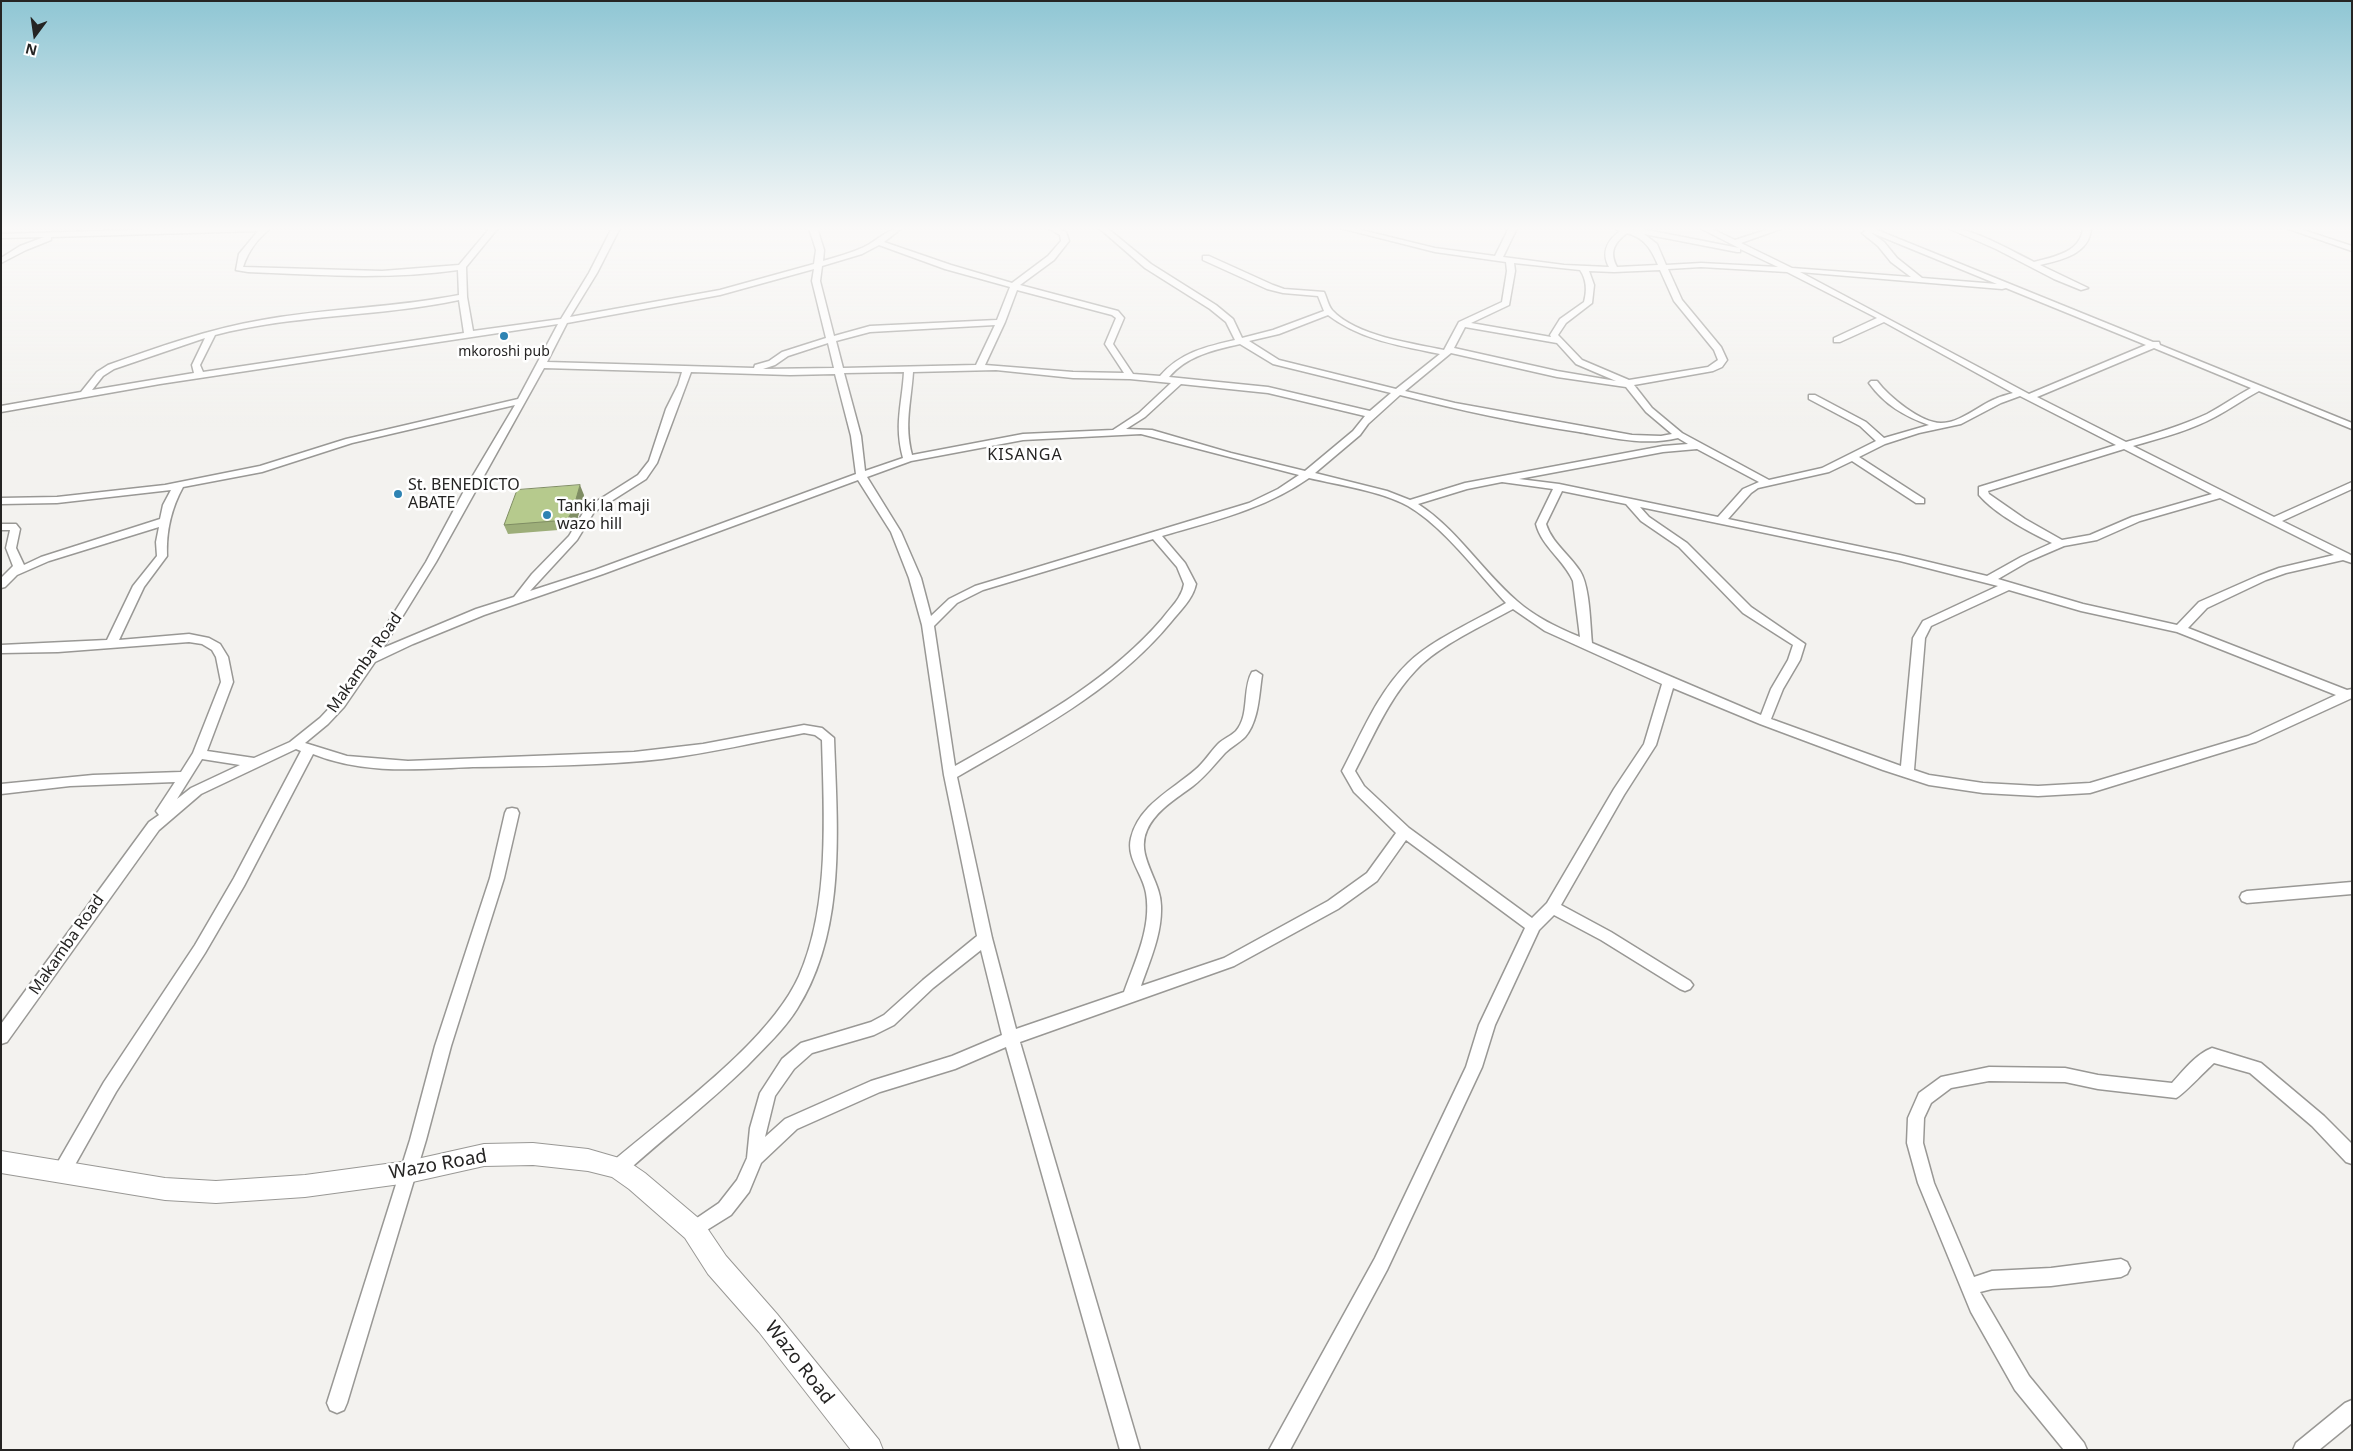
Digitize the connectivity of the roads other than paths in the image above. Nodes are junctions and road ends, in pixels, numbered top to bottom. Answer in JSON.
{"nodes":[{"id":1,"x":579,"y":296,"type":"edge"},
{"id":2,"x":701,"y":296,"type":"edge"},
{"id":3,"x":819,"y":296,"type":"edge"},
{"id":4,"x":1011,"y":296,"type":"edge"},
{"id":5,"x":1053,"y":296,"type":"edge"},
{"id":6,"x":1195,"y":296,"type":"edge"},
{"id":7,"x":1322,"y":296,"type":"edge"},
{"id":8,"x":1507,"y":296,"type":"edge"},
{"id":9,"x":1590,"y":296,"type":"edge"},
{"id":10,"x":1676,"y":296,"type":"edge"},
{"id":11,"x":1840,"y":296,"type":"edge"},
{"id":12,"x":2036,"y":296,"type":"edge"},
{"id":13,"x":463,"y":297,"type":"joint"},
{"id":14,"x":1329,"y":312,"type":"junction"},
{"id":15,"x":1883,"y":319,"type":"junction"},
{"id":16,"x":564,"y":321,"type":"junction"},
{"id":17,"x":1001,"y":322,"type":"junction"},
{"id":18,"x":1462,"y":324,"type":"junction"},
{"id":19,"x":211,"y":335,"type":"junction"},
{"id":20,"x":469,"y":335,"type":"junction"},
{"id":21,"x":1239,"y":340,"type":"junction"},
{"id":22,"x":1837,"y":340,"type":"dead end"},
{"id":23,"x":830,"y":341,"type":"junction"},
{"id":24,"x":1559,"y":342,"type":"junction"},
{"id":25,"x":2156,"y":344,"type":"junction"},
{"id":26,"x":1448,"y":351,"type":"junction"},
{"id":27,"x":1564,"y":363,"type":"junction"},
{"id":28,"x":542,"y":365,"type":"junction"},
{"id":29,"x":979,"y":367,"type":"junction"},
{"id":30,"x":687,"y":369,"type":"junction"},
{"id":31,"x":909,"y":369,"type":"junction"},
{"id":32,"x":747,"y":370,"type":"junction"},
{"id":33,"x":837,"y":372,"type":"junction"},
{"id":34,"x":199,"y":374,"type":"junction"},
{"id":35,"x":1130,"y":376,"type":"junction"},
{"id":36,"x":1163,"y":378,"type":"junction"},
{"id":37,"x":1180,"y":380,"type":"junction"},
{"id":38,"x":1874,"y":383,"type":"dead end"},
{"id":39,"x":1629,"y":385,"type":"junction"},
{"id":40,"x":2260,"y":388,"type":"junction"},
{"id":41,"x":1400,"y":392,"type":"junction"},
{"id":42,"x":85,"y":393,"type":"junction"},
{"id":43,"x":2025,"y":395,"type":"junction"},
{"id":44,"x":1812,"y":397,"type":"dead end"},
{"id":45,"x":522,"y":401,"type":"junction"},
{"id":46,"x":1,"y":409,"type":"edge"},
{"id":47,"x":1372,"y":414,"type":"junction"},
{"id":48,"x":1940,"y":426,"type":"junction"},
{"id":49,"x":2352,"y":426,"type":"edge"},
{"id":50,"x":1110,"y":432,"type":"junction"},
{"id":51,"x":1678,"y":436,"type":"junction"},
{"id":52,"x":1882,"y":442,"type":"junction"},
{"id":53,"x":1696,"y":446,"type":"junction"},
{"id":54,"x":2127,"y":446,"type":"junction"},
{"id":55,"x":1853,"y":457,"type":"junction"},
{"id":56,"x":908,"y":459,"type":"junction"},
{"id":57,"x":1308,"y":473,"type":"junction"},
{"id":58,"x":862,"y":476,"type":"junction"},
{"id":59,"x":1505,"y":480,"type":"junction"},
{"id":60,"x":1766,"y":482,"type":"junction"},
{"id":61,"x":179,"y":485,"type":"junction"},
{"id":62,"x":2352,"y":485,"type":"edge"},
{"id":63,"x":1559,"y":487,"type":"junction"},
{"id":64,"x":2222,"y":494,"type":"junction"},
{"id":65,"x":1,"y":501,"type":"edge"},
{"id":66,"x":1920,"y":501,"type":"dead end"},
{"id":67,"x":1630,"y":502,"type":"junction"},
{"id":68,"x":1410,"y":503,"type":"junction"},
{"id":69,"x":1721,"y":520,"type":"junction"},
{"id":70,"x":2275,"y":520,"type":"junction"},
{"id":71,"x":166,"y":521,"type":"junction"},
{"id":72,"x":1,"y":527,"type":"edge"},
{"id":73,"x":1155,"y":535,"type":"junction"},
{"id":74,"x":2061,"y":543,"type":"junction"},
{"id":75,"x":2348,"y":558,"type":"edge"},
{"id":76,"x":17,"y":572,"type":"junction"},
{"id":77,"x":1988,"y":580,"type":"junction"},
{"id":78,"x":1,"y":585,"type":"edge"},
{"id":79,"x":2006,"y":587,"type":"junction"},
{"id":80,"x":519,"y":598,"type":"junction"},
{"id":81,"x":1513,"y":604,"type":"junction"},
{"id":82,"x":928,"y":625,"type":"junction"},
{"id":83,"x":2180,"y":629,"type":"junction"},
{"id":84,"x":111,"y":644,"type":"junction"},
{"id":85,"x":1587,"y":646,"type":"junction"},
{"id":86,"x":1,"y":649,"type":"edge"},
{"id":87,"x":371,"y":659,"type":"junction"},
{"id":88,"x":1256,"y":675,"type":"dead end"},
{"id":89,"x":1668,"y":682,"type":"junction"},
{"id":90,"x":2349,"y":694,"type":"edge"},
{"id":91,"x":1764,"y":721,"type":"junction"},
{"id":92,"x":301,"y":747,"type":"junction"},
{"id":93,"x":199,"y":754,"type":"junction"},
{"id":94,"x":255,"y":763,"type":"junction"},
{"id":95,"x":1907,"y":773,"type":"junction"},
{"id":96,"x":950,"y":775,"type":"junction"},
{"id":97,"x":185,"y":777,"type":"junction"},
{"id":98,"x":1,"y":789,"type":"edge"},
{"id":99,"x":512,"y":813,"type":"dead end"},
{"id":100,"x":154,"y":826,"type":"junction"},
{"id":101,"x":1404,"y":832,"type":"junction"},
{"id":102,"x":2352,"y":888,"type":"edge"},
{"id":103,"x":2247,"y":897,"type":"dead end"},
{"id":104,"x":1552,"y":907,"type":"junction"},
{"id":105,"x":1533,"y":926,"type":"junction"},
{"id":106,"x":985,"y":938,"type":"junction"},
{"id":107,"x":1685,"y":984,"type":"dead end"},
{"id":108,"x":1130,"y":996,"type":"junction"},
{"id":109,"x":1,"y":1037,"type":"edge"},
{"id":110,"x":1011,"y":1038,"type":"junction"},
{"id":111,"x":2352,"y":1156,"type":"edge"},
{"id":112,"x":756,"y":1158,"type":"junction"},
{"id":113,"x":1,"y":1162,"type":"edge"},
{"id":114,"x":618,"y":1168,"type":"junction"},
{"id":115,"x":408,"y":1172,"type":"junction"},
{"id":116,"x":61,"y":1173,"type":"junction"},
{"id":117,"x":694,"y":1230,"type":"junction"},
{"id":118,"x":2121,"y":1268,"type":"dead end"},
{"id":119,"x":1969,"y":1288,"type":"junction"},
{"id":120,"x":337,"y":1403,"type":"dead end"},
{"id":121,"x":2352,"y":1410,"type":"edge"},
{"id":122,"x":869,"y":1450,"type":"edge"},
{"id":123,"x":1130,"y":1450,"type":"edge"},
{"id":124,"x":1278,"y":1450,"type":"edge"},
{"id":125,"x":2077,"y":1450,"type":"edge"},
{"id":126,"x":2303,"y":1450,"type":"edge"}],
"edges":[{"from":1,"to":16,"type":"street","name":"Makamba Road"},
{"from":2,"to":16,"type":"street"},
{"from":3,"to":23,"type":"street"},
{"from":4,"to":17,"type":"street"},
{"from":5,"to":35,"type":"street"},
{"from":6,"to":21,"type":"street"},
{"from":7,"to":14,"type":"street"},
{"from":8,"to":18,"type":"street"},
{"from":9,"to":24,"type":"street"},
{"from":10,"to":39,"type":"street"},
{"from":11,"to":15,"type":"street"},
{"from":12,"to":25,"type":"street"},
{"from":13,"to":19,"type":"street"},
{"from":13,"to":20,"type":"street"},
{"from":14,"to":21,"type":"street"},
{"from":14,"to":26,"type":"street"},
{"from":15,"to":22,"type":"street"},
{"from":15,"to":43,"type":"street"},
{"from":16,"to":20,"type":"street"},
{"from":16,"to":28,"type":"street","name":"Makamba Road"},
{"from":17,"to":23,"type":"street"},
{"from":17,"to":29,"type":"street"},
{"from":18,"to":24,"type":"street"},
{"from":18,"to":26,"type":"street"},
{"from":19,"to":34,"type":"street"},
{"from":19,"to":42,"type":"street"},
{"from":20,"to":34,"type":"street"},
{"from":21,"to":36,"type":"street"},
{"from":21,"to":41,"type":"street"},
{"from":23,"to":32,"type":"street"},
{"from":23,"to":33,"type":"street"},
{"from":24,"to":27,"type":"street"},
{"from":25,"to":40,"type":"street"},
{"from":25,"to":43,"type":"street"},
{"from":26,"to":27,"type":"street"},
{"from":26,"to":41,"type":"street"},
{"from":27,"to":39,"type":"street"},
{"from":27,"to":39,"type":"street"},
{"from":28,"to":30,"type":"street"},
{"from":28,"to":45,"type":"street","name":"Makamba Road"},
{"from":29,"to":31,"type":"street"},
{"from":29,"to":35,"type":"street"},
{"from":30,"to":32,"type":"street"},
{"from":30,"to":80,"type":"street"},
{"from":31,"to":33,"type":"street"},
{"from":31,"to":56,"type":"street"},
{"from":32,"to":33,"type":"street"},
{"from":33,"to":58,"type":"street"},
{"from":34,"to":42,"type":"street"},
{"from":35,"to":36,"type":"street"},
{"from":36,"to":37,"type":"street"},
{"from":37,"to":47,"type":"street"},
{"from":37,"to":50,"type":"street"},
{"from":38,"to":48,"type":"street"},
{"from":39,"to":51,"type":"street"},
{"from":40,"to":49,"type":"street"},
{"from":40,"to":54,"type":"street"},
{"from":41,"to":47,"type":"street"},
{"from":41,"to":51,"type":"street"},
{"from":42,"to":46,"type":"street"},
{"from":43,"to":48,"type":"street"},
{"from":43,"to":54,"type":"street"},
{"from":44,"to":52,"type":"street"},
{"from":45,"to":61,"type":"street"},
{"from":45,"to":87,"type":"street","name":"Makamba Road"},
{"from":47,"to":57,"type":"street"},
{"from":48,"to":52,"type":"street"},
{"from":50,"to":56,"type":"street"},
{"from":50,"to":57,"type":"street"},
{"from":51,"to":53,"type":"street"},
{"from":52,"to":55,"type":"street"},
{"from":53,"to":59,"type":"street"},
{"from":53,"to":60,"type":"street"},
{"from":54,"to":64,"type":"street"},
{"from":54,"to":74,"type":"street"},
{"from":55,"to":60,"type":"street"},
{"from":55,"to":66,"type":"street"},
{"from":56,"to":58,"type":"street"},
{"from":57,"to":68,"type":"street"},
{"from":57,"to":73,"type":"street"},
{"from":58,"to":80,"type":"street"},
{"from":58,"to":82,"type":"street"},
{"from":59,"to":63,"type":"street"},
{"from":59,"to":68,"type":"street"},
{"from":60,"to":69,"type":"street"},
{"from":61,"to":65,"type":"street"},
{"from":61,"to":71,"type":"street"},
{"from":62,"to":70,"type":"street"},
{"from":63,"to":67,"type":"street"},
{"from":63,"to":85,"type":"street"},
{"from":64,"to":70,"type":"street"},
{"from":64,"to":74,"type":"street"},
{"from":67,"to":69,"type":"street"},
{"from":67,"to":91,"type":"street"},
{"from":68,"to":81,"type":"street"},
{"from":69,"to":77,"type":"street"},
{"from":70,"to":75,"type":"street"},
{"from":71,"to":76,"type":"street"},
{"from":71,"to":84,"type":"street"},
{"from":72,"to":76,"type":"street"},
{"from":73,"to":82,"type":"street"},
{"from":73,"to":96,"type":"street"},
{"from":74,"to":77,"type":"street"},
{"from":75,"to":83,"type":"street"},
{"from":76,"to":78,"type":"street"},
{"from":77,"to":79,"type":"street"},
{"from":79,"to":83,"type":"street"},
{"from":79,"to":95,"type":"street"},
{"from":80,"to":87,"type":"street"},
{"from":81,"to":85,"type":"street"},
{"from":81,"to":101,"type":"street"},
{"from":82,"to":96,"type":"street"},
{"from":83,"to":90,"type":"street"},
{"from":84,"to":86,"type":"street"},
{"from":84,"to":93,"type":"street"},
{"from":85,"to":89,"type":"street"},
{"from":87,"to":92,"type":"street","name":"Makamba Road"},
{"from":88,"to":108,"type":"street"},
{"from":89,"to":91,"type":"street"},
{"from":89,"to":104,"type":"street"},
{"from":90,"to":95,"type":"street"},
{"from":91,"to":95,"type":"street"},
{"from":92,"to":94,"type":"street","name":"Makamba Road"},
{"from":92,"to":114,"type":"street"},
{"from":92,"to":116,"type":"street"},
{"from":93,"to":94,"type":"street"},
{"from":93,"to":97,"type":"street"},
{"from":94,"to":100,"type":"street","name":"Makamba Road"},
{"from":96,"to":106,"type":"street"},
{"from":97,"to":98,"type":"street"},
{"from":97,"to":100,"type":"street"},
{"from":99,"to":115,"type":"street"},
{"from":100,"to":109,"type":"street","name":"Makamba Road"},
{"from":101,"to":105,"type":"street"},
{"from":101,"to":108,"type":"street"},
{"from":102,"to":103,"type":"street"},
{"from":104,"to":105,"type":"street"},
{"from":104,"to":107,"type":"street"},
{"from":105,"to":124,"type":"street"},
{"from":106,"to":110,"type":"street"},
{"from":106,"to":112,"type":"street"},
{"from":108,"to":110,"type":"street"},
{"from":110,"to":112,"type":"street"},
{"from":110,"to":123,"type":"street"},
{"from":111,"to":119,"type":"street"},
{"from":112,"to":117,"type":"street"},
{"from":113,"to":116,"type":"main road","name":"Wazo Road"},
{"from":114,"to":115,"type":"main road","name":"Wazo Road"},
{"from":114,"to":117,"type":"main road","name":"Wazo Road"},
{"from":115,"to":116,"type":"main road","name":"Wazo Road"},
{"from":115,"to":120,"type":"street"},
{"from":117,"to":122,"type":"main road","name":"Wazo Road"},
{"from":118,"to":119,"type":"street"},
{"from":119,"to":125,"type":"street"},
{"from":121,"to":126,"type":"street"}]}
